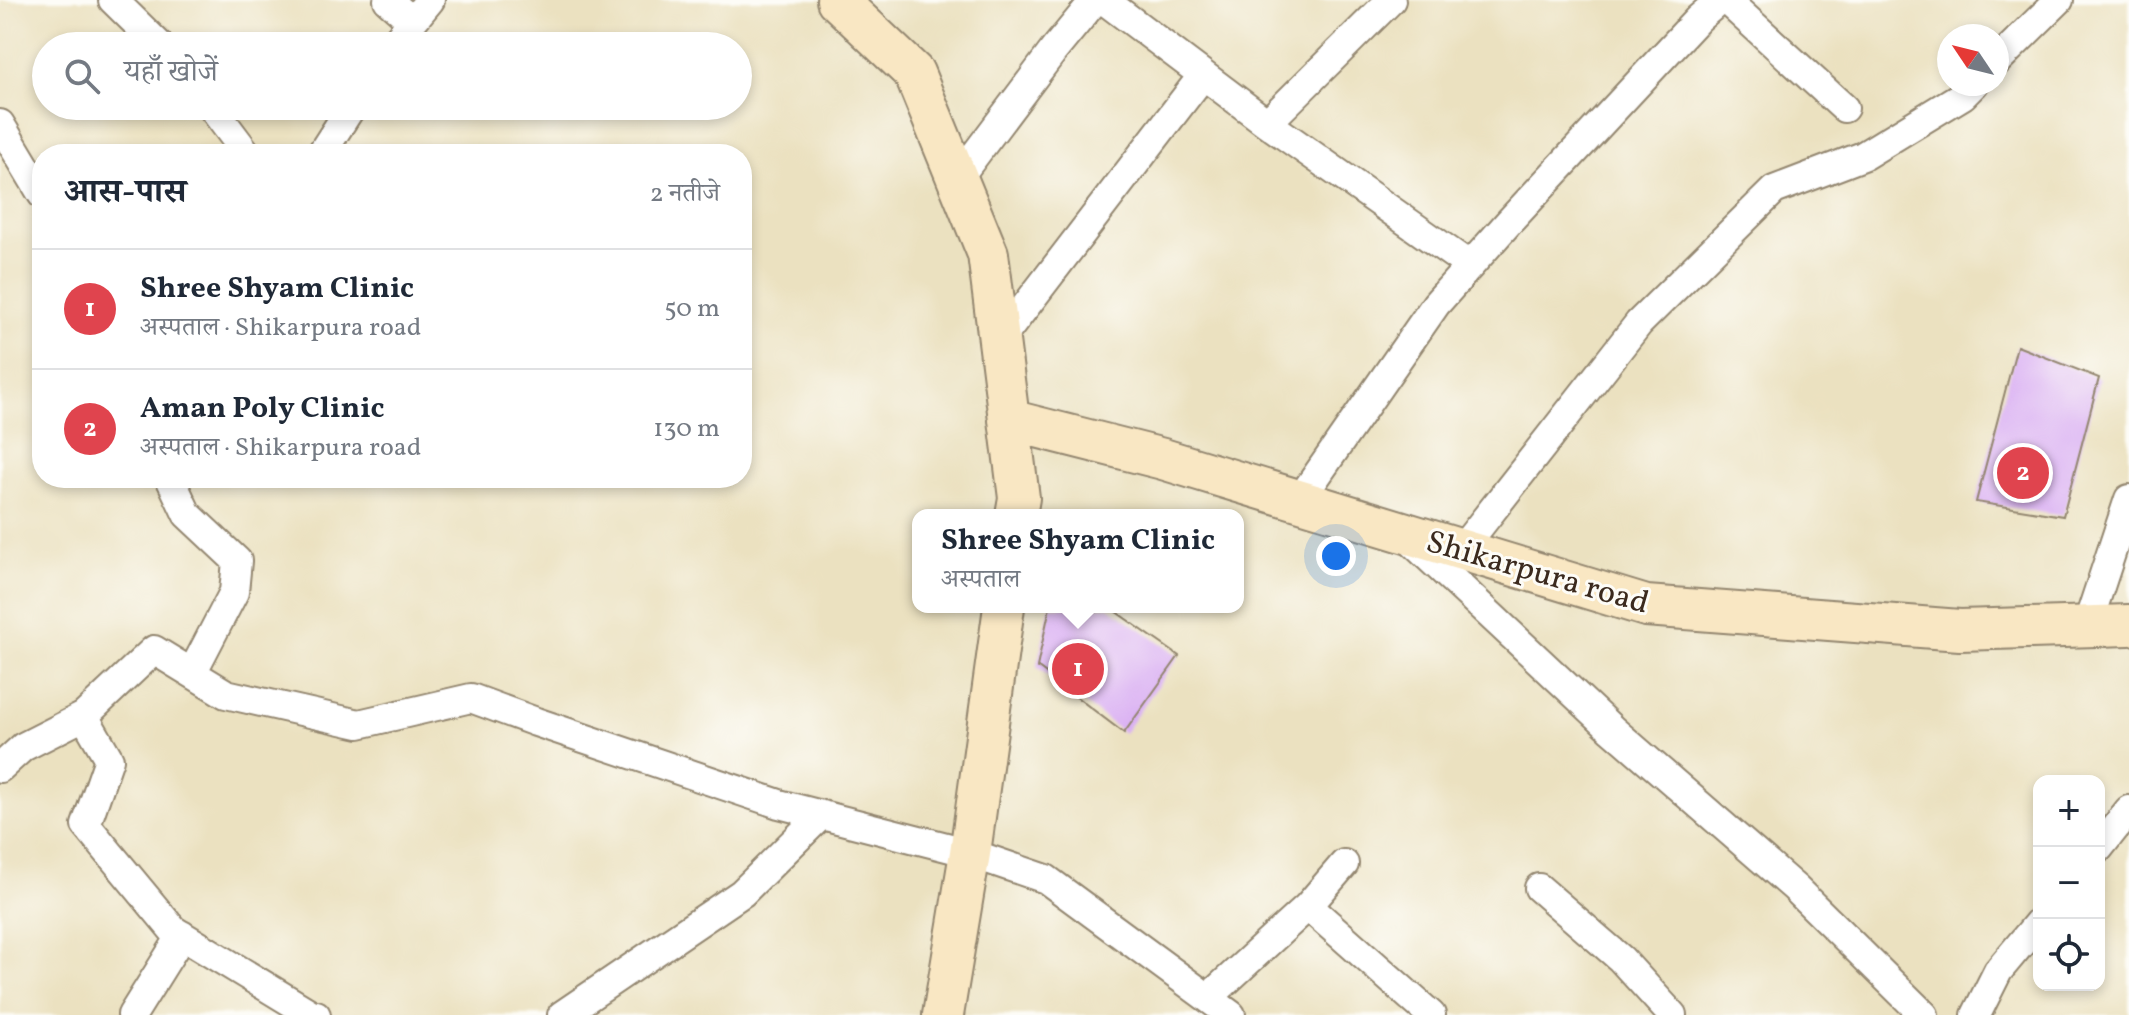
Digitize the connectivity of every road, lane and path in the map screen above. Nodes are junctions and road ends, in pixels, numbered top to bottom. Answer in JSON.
{"nodes":[{"id":1,"x":113,"y":0,"type":"edge"},
{"id":2,"x":388,"y":0,"type":"edge"},
{"id":3,"x":837,"y":0,"type":"edge"},
{"id":4,"x":1095,"y":0,"type":"edge"},
{"id":5,"x":1104,"y":0,"type":"edge"},
{"id":6,"x":1391,"y":0,"type":"edge"},
{"id":7,"x":1720,"y":0,"type":"edge"},
{"id":8,"x":1726,"y":0,"type":"edge"},
{"id":9,"x":2059,"y":0,"type":"edge"},
{"id":10,"x":421,"y":11,"type":"edge"},
{"id":11,"x":146,"y":32,"type":"edge"},
{"id":12,"x":404,"y":32,"type":"edge"},
{"id":13,"x":2009,"y":49,"type":"edge"},
{"id":14,"x":1203,"y":75,"type":"junction"},
{"id":15,"x":1961,"y":96,"type":"edge"},
{"id":16,"x":1844,"y":108,"type":"dead end"},
{"id":17,"x":222,"y":120,"type":"edge"},
{"id":18,"x":343,"y":120,"type":"edge"},
{"id":19,"x":1267,"y":123,"type":"junction"},
{"id":20,"x":0,"y":124,"type":"edge"},
{"id":21,"x":240,"y":144,"type":"edge"},
{"id":22,"x":327,"y":144,"type":"edge"},
{"id":23,"x":32,"y":177,"type":"edge"},
{"id":24,"x":957,"y":179,"type":"junction"},
{"id":25,"x":1470,"y":266,"type":"junction"},
{"id":26,"x":999,"y":341,"type":"junction"},
{"id":27,"x":1009,"y":420,"type":"junction"},
{"id":28,"x":175,"y":488,"type":"edge"},
{"id":29,"x":2129,"y":499,"type":"edge"},
{"id":30,"x":1299,"y":501,"type":"junction"},
{"id":31,"x":1017,"y":509,"type":"edge"},
{"id":32,"x":1401,"y":531,"type":"junction"},
{"id":33,"x":1461,"y":550,"type":"junction"},
{"id":34,"x":1003,"y":613,"type":"edge"},
{"id":35,"x":2129,"y":625,"type":"edge"},
{"id":36,"x":2087,"y":626,"type":"junction"},
{"id":37,"x":192,"y":673,"type":"junction"},
{"id":38,"x":84,"y":716,"type":"junction"},
{"id":39,"x":0,"y":768,"type":"edge"},
{"id":40,"x":2129,"y":810,"type":"edge"},
{"id":41,"x":821,"y":815,"type":"junction"},
{"id":42,"x":2100,"y":847,"type":"edge"},
{"id":43,"x":970,"y":853,"type":"junction"},
{"id":44,"x":1344,"y":864,"type":"dead end"},
{"id":45,"x":1539,"y":888,"type":"dead end"},
{"id":46,"x":1308,"y":906,"type":"junction"},
{"id":47,"x":2033,"y":929,"type":"edge"},
{"id":48,"x":182,"y":935,"type":"junction"},
{"id":49,"x":1208,"y":998,"type":"junction"},
{"id":50,"x":132,"y":1015,"type":"edge"},
{"id":51,"x":316,"y":1015,"type":"edge"},
{"id":52,"x":562,"y":1015,"type":"edge"},
{"id":53,"x":943,"y":1015,"type":"edge"},
{"id":54,"x":1231,"y":1015,"type":"edge"},
{"id":55,"x":1431,"y":1015,"type":"edge"},
{"id":56,"x":1672,"y":1015,"type":"edge"},
{"id":57,"x":1924,"y":1015,"type":"edge"},
{"id":58,"x":1976,"y":1015,"type":"edge"}],
"edges":[{"from":1,"to":11,"type":"street"},
{"from":2,"to":10,"type":"street"},
{"from":3,"to":24,"type":"street"},
{"from":4,"to":24,"type":"street"},
{"from":5,"to":14,"type":"street"},
{"from":6,"to":19,"type":"street"},
{"from":7,"to":25,"type":"street"},
{"from":8,"to":16,"type":"street"},
{"from":9,"to":13,"type":"street"},
{"from":10,"to":12,"type":"street"},
{"from":14,"to":19,"type":"street"},
{"from":14,"to":26,"type":"street"},
{"from":15,"to":33,"type":"street"},
{"from":17,"to":21,"type":"street"},
{"from":18,"to":22,"type":"street"},
{"from":19,"to":25,"type":"street"},
{"from":20,"to":23,"type":"street"},
{"from":24,"to":26,"type":"street"},
{"from":25,"to":30,"type":"street"},
{"from":26,"to":27,"type":"street"},
{"from":27,"to":30,"type":"street","name":"Shikarpura road"},
{"from":27,"to":31,"type":"street"},
{"from":28,"to":37,"type":"street"},
{"from":29,"to":36,"type":"street"},
{"from":30,"to":32,"type":"street","name":"Shikarpura road"},
{"from":32,"to":33,"type":"street","name":"Shikarpura road"},
{"from":32,"to":57,"type":"street"},
{"from":33,"to":36,"type":"street","name":"Shikarpura road"},
{"from":34,"to":43,"type":"street"},
{"from":35,"to":36,"type":"street","name":"Shikarpura road"},
{"from":37,"to":38,"type":"street"},
{"from":37,"to":41,"type":"street"},
{"from":38,"to":39,"type":"street"},
{"from":38,"to":48,"type":"street"},
{"from":40,"to":42,"type":"street"},
{"from":41,"to":43,"type":"street"},
{"from":41,"to":52,"type":"street"},
{"from":43,"to":49,"type":"street"},
{"from":43,"to":53,"type":"street"},
{"from":44,"to":46,"type":"street"},
{"from":45,"to":56,"type":"street"},
{"from":46,"to":49,"type":"street"},
{"from":46,"to":55,"type":"street"},
{"from":47,"to":58,"type":"street"},
{"from":48,"to":50,"type":"street"},
{"from":48,"to":51,"type":"street"},
{"from":49,"to":54,"type":"street"}]}
